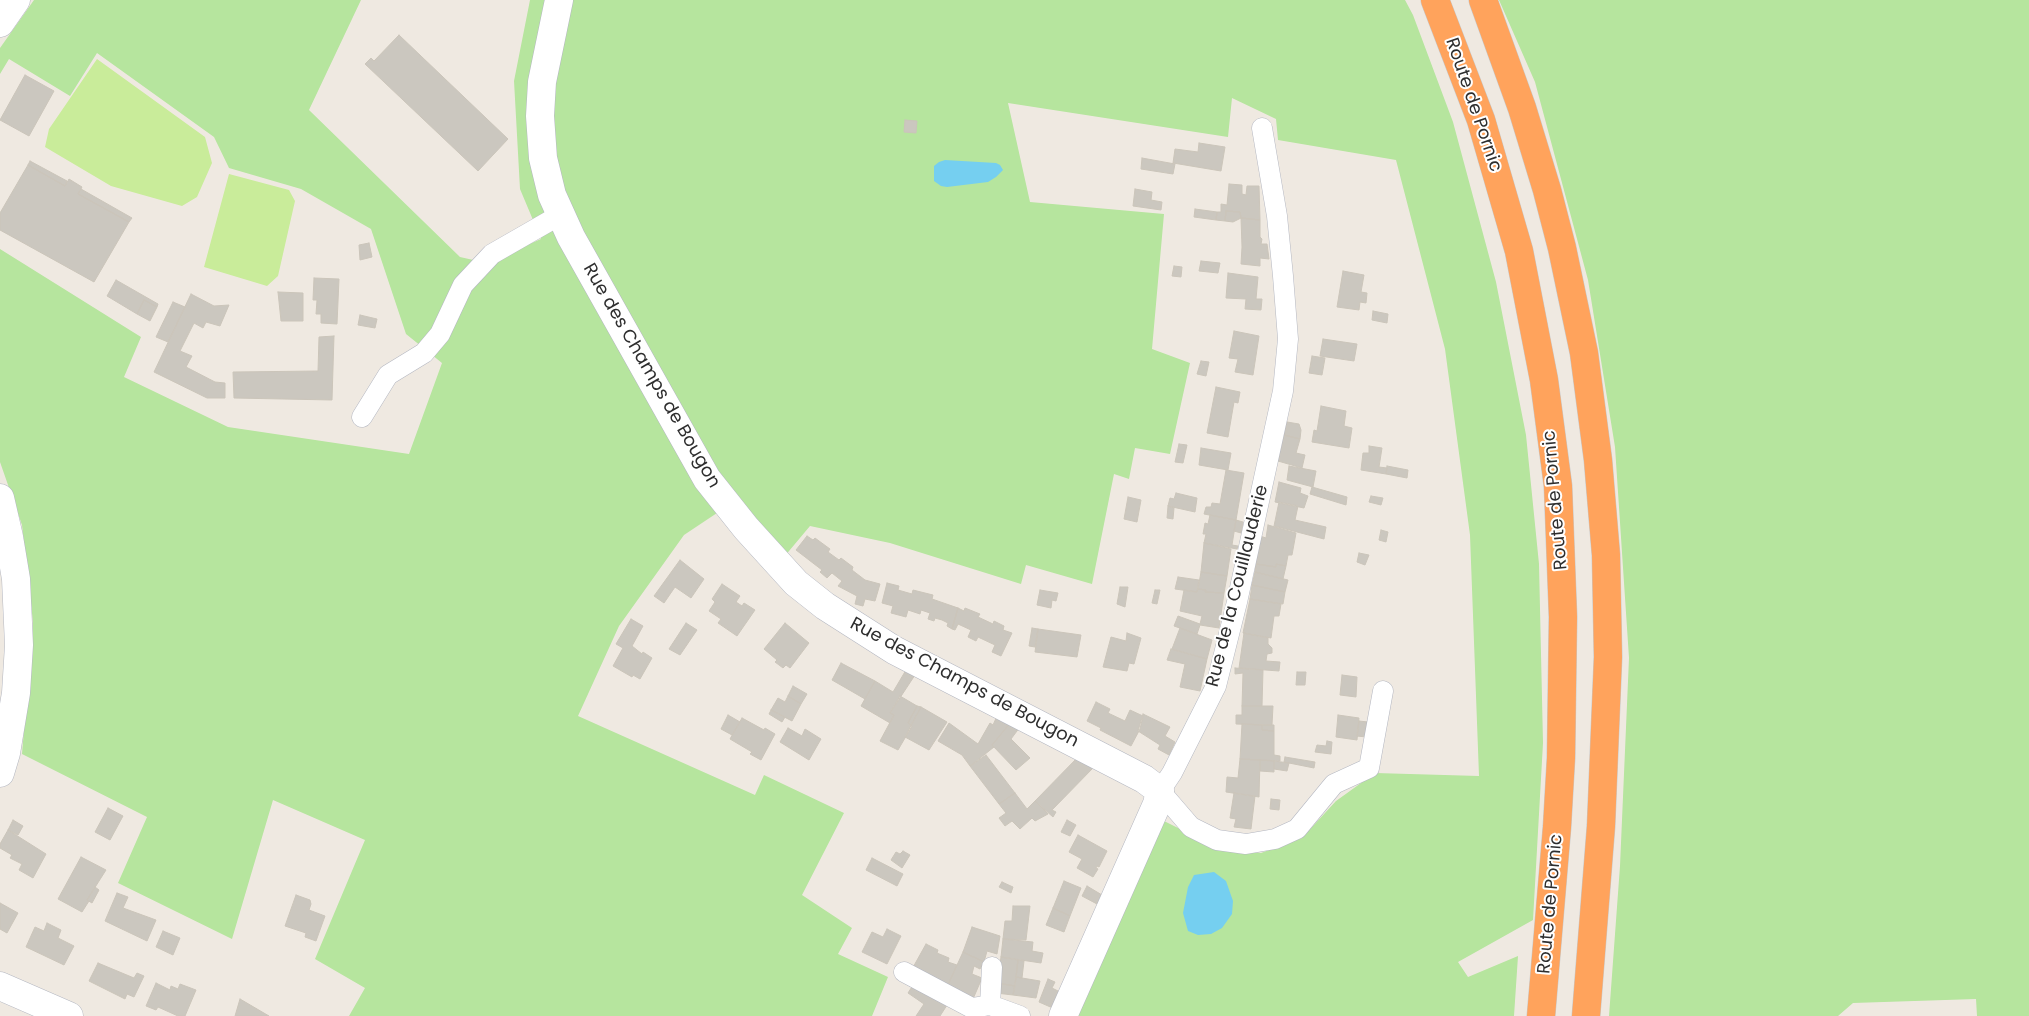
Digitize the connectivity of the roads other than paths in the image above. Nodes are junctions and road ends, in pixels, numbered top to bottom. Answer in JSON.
{"nodes":[{"id":1,"x":16,"y":0,"type":"edge"},
{"id":2,"x":559,"y":0,"type":"edge"},
{"id":3,"x":1435,"y":0,"type":"edge"},
{"id":4,"x":1483,"y":0,"type":"edge"},
{"id":5,"x":0,"y":23,"type":"edge"},
{"id":6,"x":1262,"y":128,"type":"dead end"},
{"id":7,"x":560,"y":215,"type":"junction"},
{"id":8,"x":362,"y":417,"type":"dead end"},
{"id":9,"x":0,"y":498,"type":"edge"},
{"id":10,"x":1383,"y":691,"type":"dead end"},
{"id":11,"x":0,"y":773,"type":"edge"},
{"id":12,"x":1160,"y":791,"type":"junction"},
{"id":13,"x":992,"y":967,"type":"dead end"},
{"id":14,"x":904,"y":972,"type":"dead end"},
{"id":15,"x":0,"y":986,"type":"edge"},
{"id":16,"x":990,"y":1005,"type":"junction"},
{"id":17,"x":69,"y":1016,"type":"edge"},
{"id":18,"x":1020,"y":1016,"type":"edge"},
{"id":19,"x":1064,"y":1016,"type":"edge"},
{"id":20,"x":1541,"y":1016,"type":"edge"},
{"id":21,"x":1586,"y":1016,"type":"edge"}],
"edges":[{"from":1,"to":5,"type":"street"},
{"from":2,"to":7,"type":"street","name":"Rue des Champs de Bougon"},
{"from":3,"to":20,"type":"highway","name":"Route de Pornic"},
{"from":4,"to":21,"type":"highway"},
{"from":6,"to":12,"type":"street","name":"Rue de la Couillauderie"},
{"from":7,"to":8,"type":"street"},
{"from":7,"to":12,"type":"street","name":"Rue des Champs de Bougon"},
{"from":9,"to":11,"type":"street"},
{"from":10,"to":12,"type":"street"},
{"from":12,"to":19,"type":"street","name":"Rue de la Couillauderie"},
{"from":13,"to":16,"type":"street"},
{"from":14,"to":16,"type":"street"},
{"from":15,"to":17,"type":"street"},
{"from":16,"to":18,"type":"street"}]}
